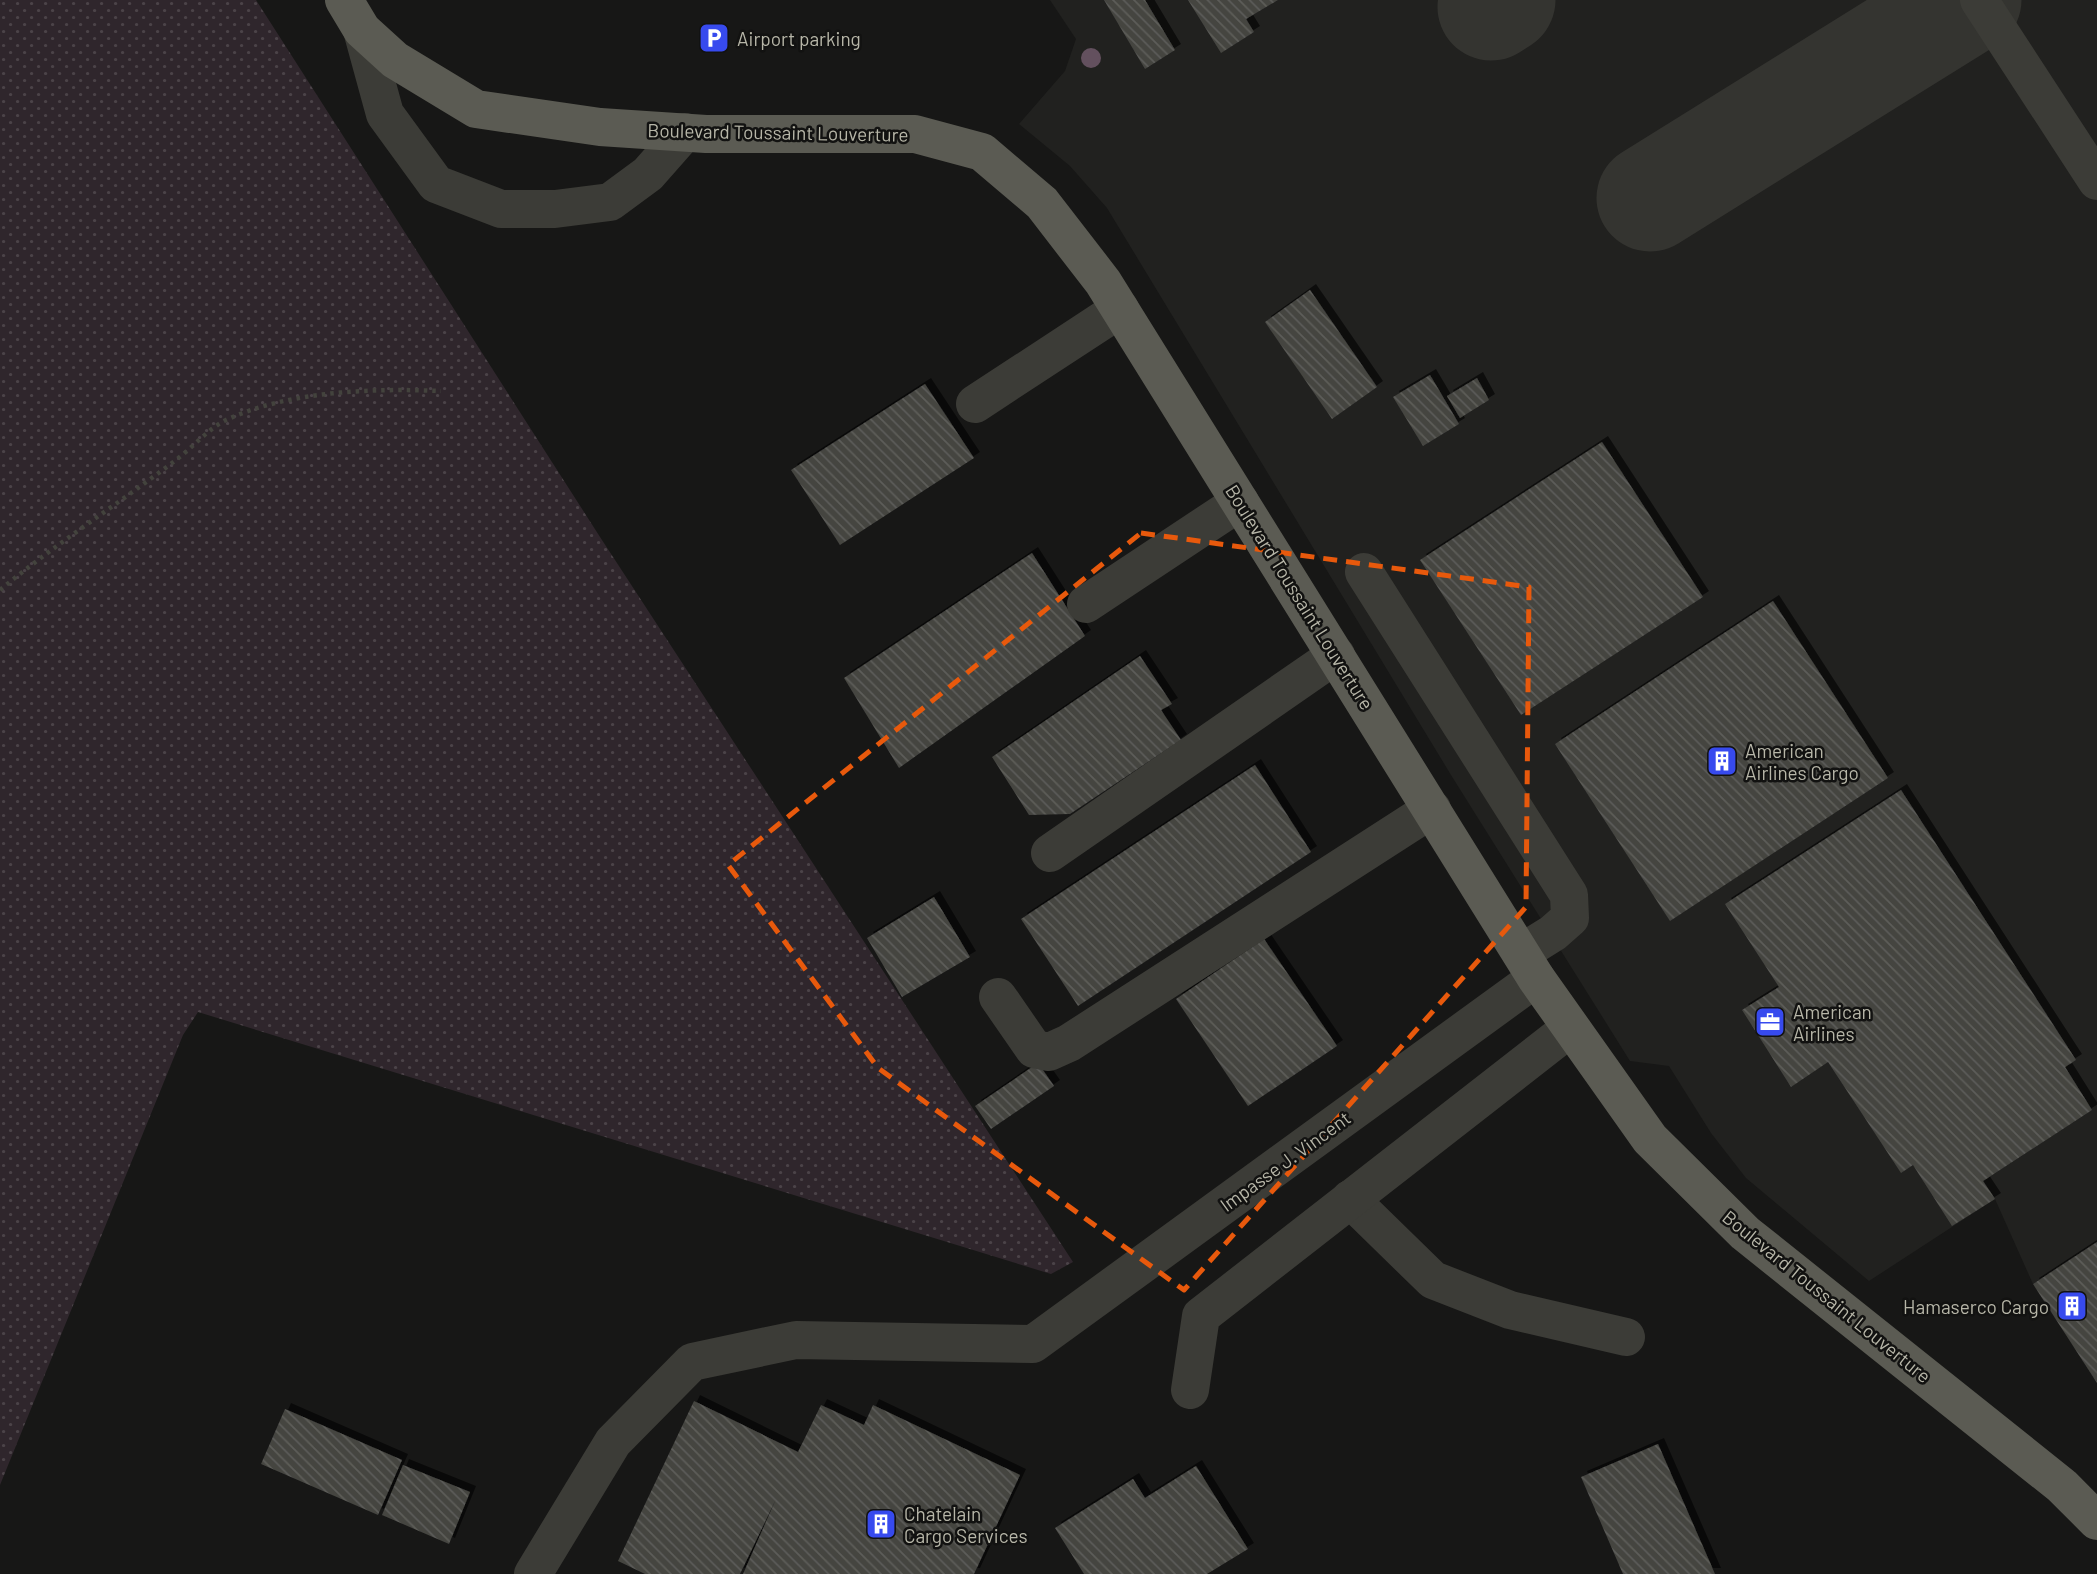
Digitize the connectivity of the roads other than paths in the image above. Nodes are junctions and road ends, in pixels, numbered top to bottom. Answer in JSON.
{"nodes":[{"id":1,"x":1979,"y":0,"type":"edge"},
{"id":2,"x":353,"y":15,"type":"edge"},
{"id":3,"x":685,"y":132,"type":"junction"},
{"id":4,"x":2097,"y":181,"type":"edge"},
{"id":5,"x":1120,"y":309,"type":"junction"},
{"id":6,"x":975,"y":404,"type":"dead end"},
{"id":7,"x":1240,"y":502,"type":"junction"},
{"id":8,"x":1364,"y":572,"type":"dead end"},
{"id":9,"x":1086,"y":604,"type":"dead end"},
{"id":10,"x":1336,"y":655,"type":"junction"},
{"id":11,"x":1432,"y":809,"type":"junction"},
{"id":12,"x":1050,"y":853,"type":"dead end"},
{"id":13,"x":1528,"y":965,"type":"junction"},
{"id":14,"x":998,"y":997,"type":"dead end"},
{"id":15,"x":1569,"y":1029,"type":"junction"},
{"id":16,"x":1350,"y":1199,"type":"junction"},
{"id":17,"x":1626,"y":1337,"type":"dead end"},
{"id":18,"x":1190,"y":1390,"type":"dead end"},
{"id":19,"x":2097,"y":1521,"type":"edge"},
{"id":20,"x":533,"y":1574,"type":"edge"}],
"edges":[{"from":1,"to":4,"type":"lane"},
{"from":2,"to":3,"type":"main road","name":"Boulevard Toussaint Louverture"},
{"from":2,"to":3,"type":"lane"},
{"from":3,"to":5,"type":"main road","name":"Boulevard Toussaint Louverture"},
{"from":5,"to":6,"type":"lane"},
{"from":5,"to":7,"type":"main road","name":"Boulevard Toussaint Louverture"},
{"from":7,"to":9,"type":"lane"},
{"from":7,"to":10,"type":"main road","name":"Boulevard Toussaint Louverture"},
{"from":8,"to":13,"type":"lane","name":"Impasse J. Vincent"},
{"from":10,"to":11,"type":"main road","name":"Boulevard Toussaint Louverture"},
{"from":10,"to":12,"type":"lane"},
{"from":11,"to":13,"type":"main road","name":"Boulevard Toussaint Louverture"},
{"from":11,"to":14,"type":"lane"},
{"from":13,"to":15,"type":"main road","name":"Boulevard Toussaint Louverture"},
{"from":13,"to":20,"type":"lane","name":"Impasse J. Vincent"},
{"from":15,"to":16,"type":"lane"},
{"from":15,"to":19,"type":"main road","name":"Boulevard Toussaint Louverture"},
{"from":16,"to":17,"type":"lane"},
{"from":16,"to":18,"type":"lane"}]}
